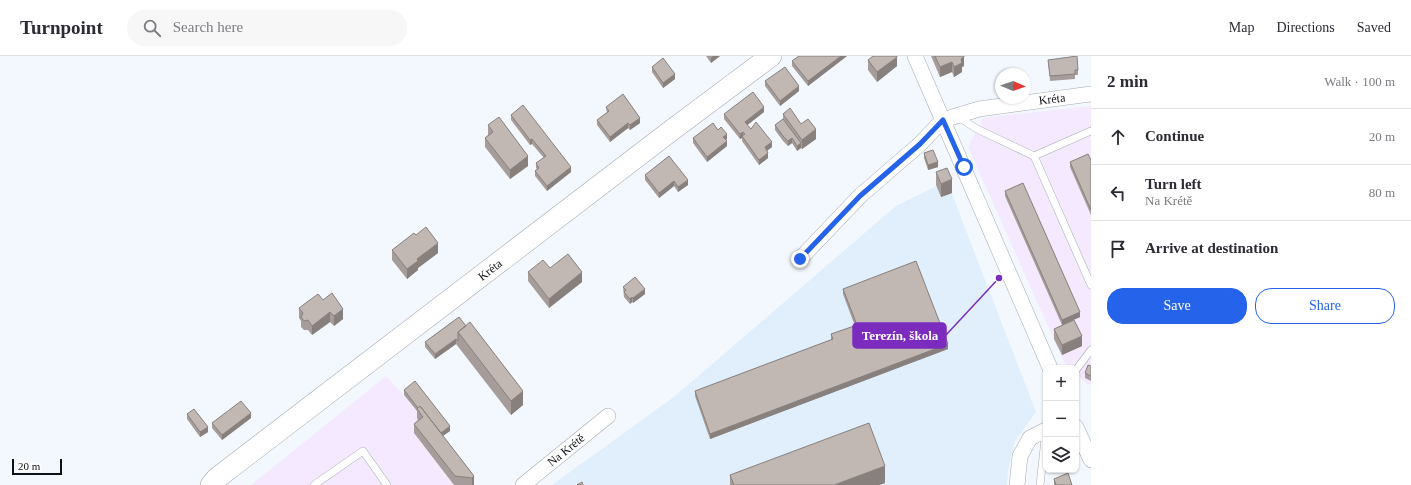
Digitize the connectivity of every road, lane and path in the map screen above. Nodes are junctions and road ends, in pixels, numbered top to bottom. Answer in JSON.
{"nodes":[{"id":1,"x":771,"y":56,"type":"edge"},
{"id":2,"x":915,"y":56,"type":"edge"},
{"id":3,"x":1091,"y":94,"type":"edge"},
{"id":4,"x":950,"y":118,"type":"junction"},
{"id":5,"x":1091,"y":130,"type":"edge"},
{"id":6,"x":1034,"y":156,"type":"junction"},
{"id":7,"x":800,"y":259,"type":"dead end"},
{"id":8,"x":1091,"y":285,"type":"edge"},
{"id":9,"x":1091,"y":350,"type":"edge"},
{"id":10,"x":1049,"y":365,"type":"edge"},
{"id":11,"x":1079,"y":366,"type":"edge"},
{"id":12,"x":608,"y":416,"type":"dead end"},
{"id":13,"x":1043,"y":432,"type":"edge"},
{"id":14,"x":1079,"y":434,"type":"edge"},
{"id":15,"x":1045,"y":437,"type":"edge"},
{"id":16,"x":1091,"y":460,"type":"edge"},
{"id":17,"x":217,"y":483,"type":"edge"},
{"id":18,"x":314,"y":485,"type":"edge"},
{"id":19,"x":387,"y":485,"type":"edge"},
{"id":20,"x":523,"y":485,"type":"edge"},
{"id":21,"x":1017,"y":485,"type":"edge"},
{"id":22,"x":1040,"y":485,"type":"edge"}],
"edges":[{"from":1,"to":17,"type":"street","name":"Kréta"},
{"from":2,"to":4,"type":"street"},
{"from":3,"to":4,"type":"street","name":"Kréta"},
{"from":4,"to":6,"type":"lane"},
{"from":4,"to":7,"type":"street"},
{"from":4,"to":10,"type":"street"},
{"from":5,"to":6,"type":"lane"},
{"from":6,"to":8,"type":"lane"},
{"from":9,"to":11,"type":"lane"},
{"from":12,"to":20,"type":"street","name":"Na Krétě"},
{"from":13,"to":21,"type":"street"},
{"from":14,"to":16,"type":"street"},
{"from":15,"to":22,"type":"lane"},
{"from":18,"to":19,"type":"lane"}]}
